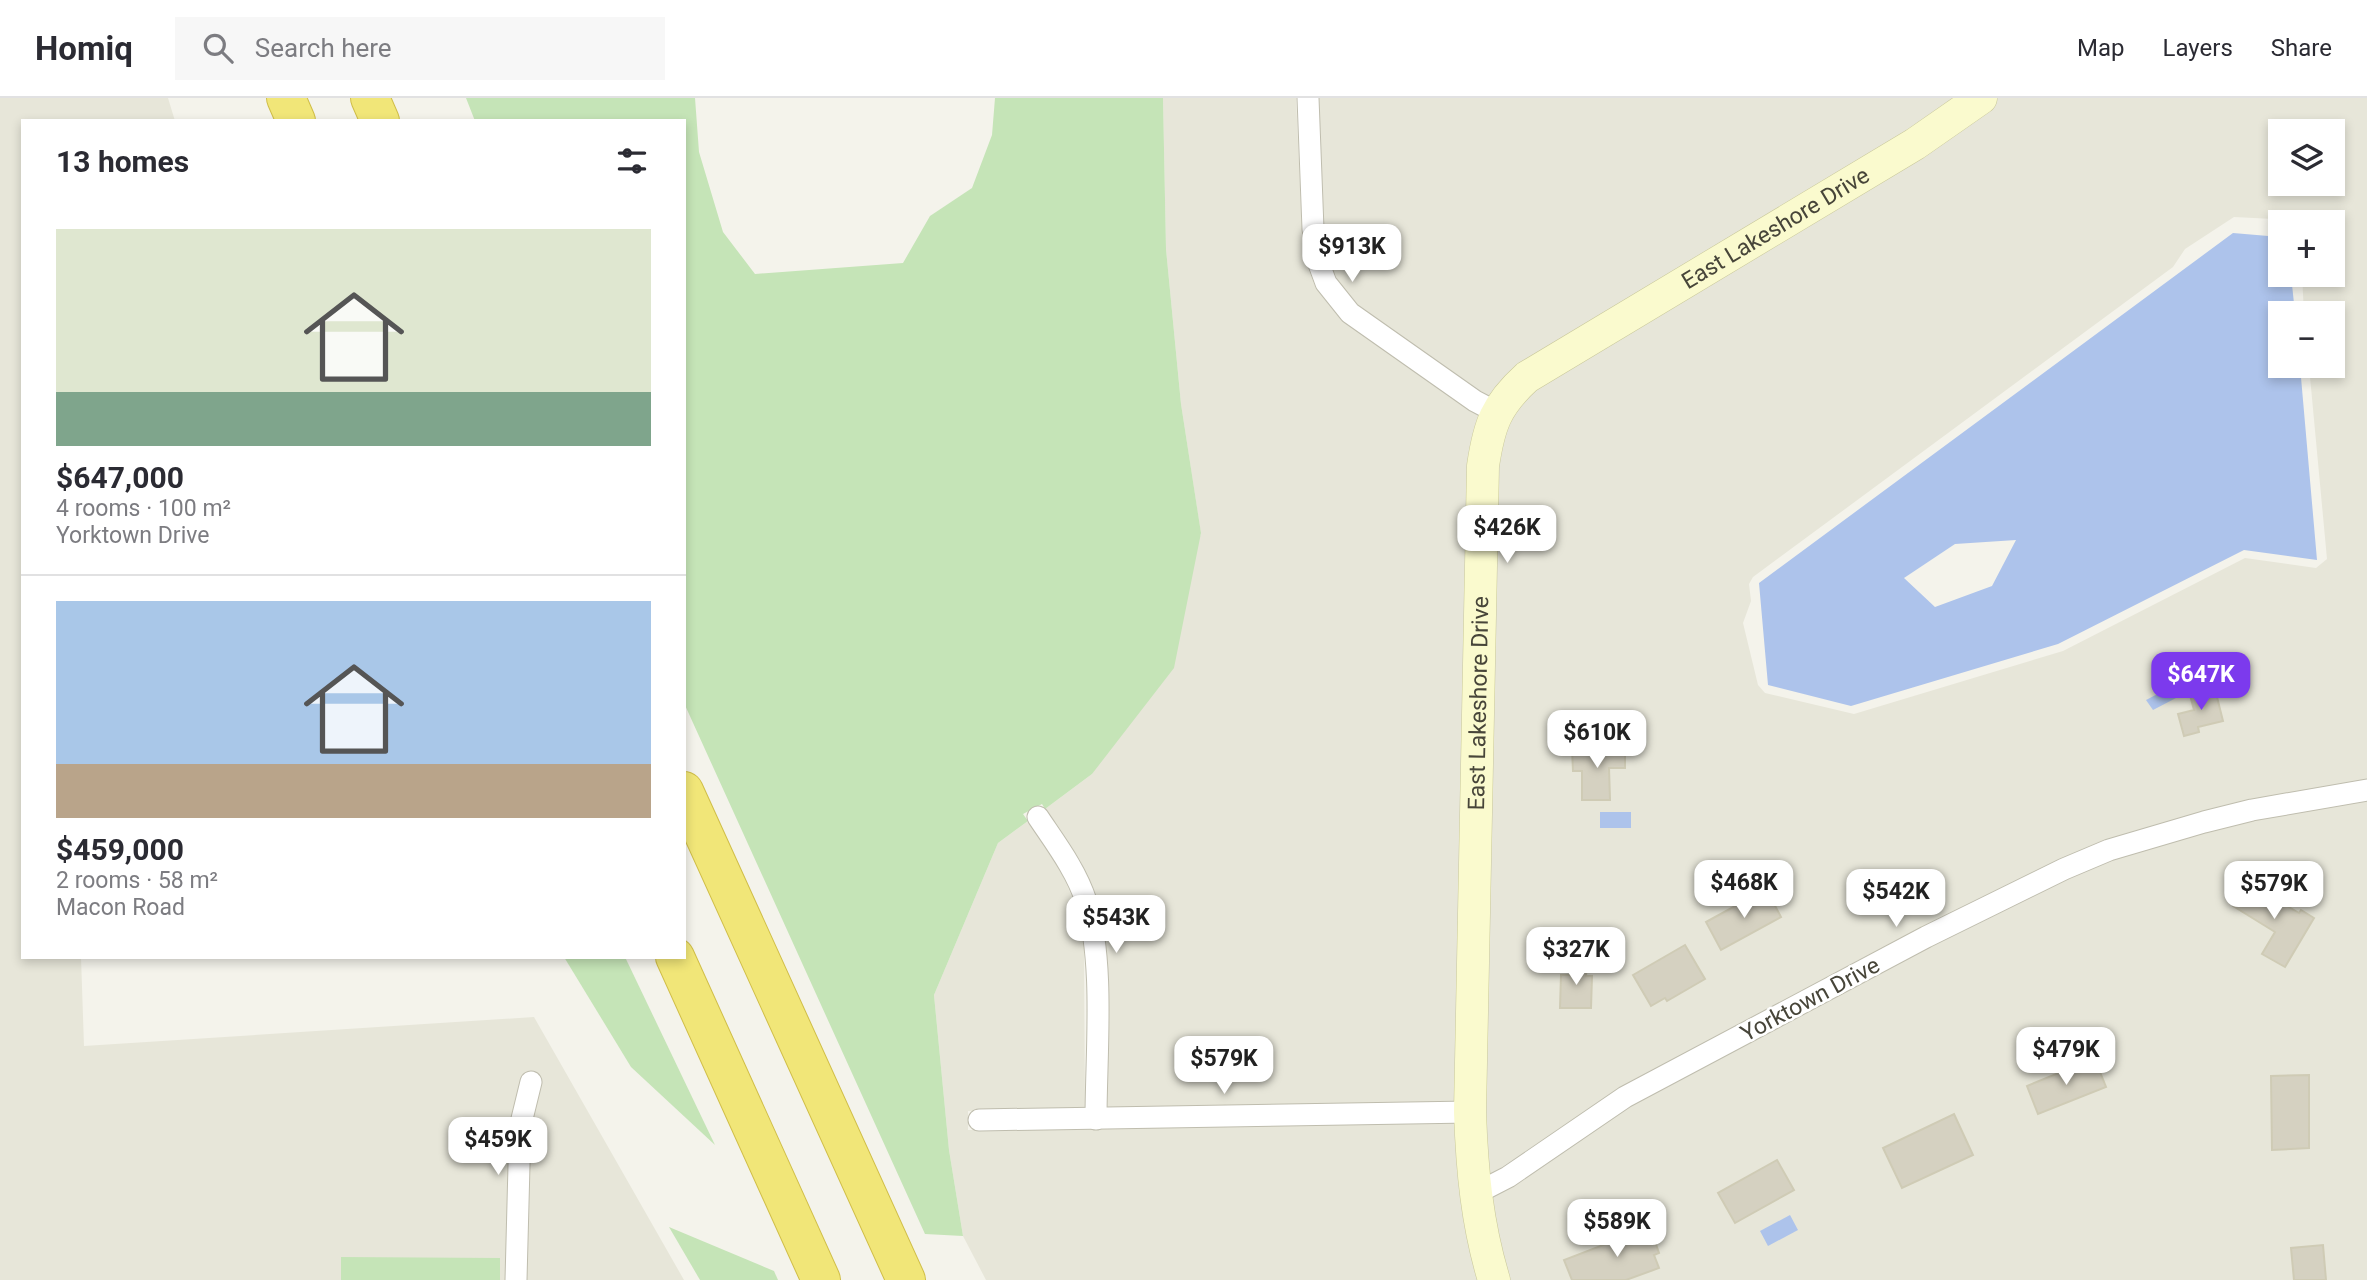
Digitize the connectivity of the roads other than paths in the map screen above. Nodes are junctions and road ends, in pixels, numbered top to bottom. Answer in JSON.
{"nodes":[{"id":1,"x":286,"y":98,"type":"edge"},
{"id":2,"x":370,"y":98,"type":"edge"},
{"id":3,"x":1308,"y":98,"type":"edge"},
{"id":4,"x":1981,"y":98,"type":"edge"},
{"id":5,"x":295,"y":119,"type":"edge"},
{"id":6,"x":379,"y":119,"type":"edge"},
{"id":7,"x":1496,"y":412,"type":"junction"},
{"id":8,"x":2367,"y":790,"type":"edge"},
{"id":9,"x":686,"y":795,"type":"edge"},
{"id":10,"x":1038,"y":817,"type":"dead end"},
{"id":11,"x":676,"y":959,"type":"edge"},
{"id":12,"x":531,"y":1082,"type":"dead end"},
{"id":13,"x":1470,"y":1112,"type":"junction"},
{"id":14,"x":1096,"y":1119,"type":"junction"},
{"id":15,"x":979,"y":1120,"type":"dead end"},
{"id":16,"x":1475,"y":1194,"type":"junction"},
{"id":17,"x":516,"y":1280,"type":"edge"},
{"id":18,"x":821,"y":1280,"type":"edge"},
{"id":19,"x":906,"y":1280,"type":"edge"},
{"id":20,"x":1494,"y":1280,"type":"edge"}],
"edges":[{"from":1,"to":5,"type":"highway"},
{"from":2,"to":6,"type":"highway"},
{"from":3,"to":7,"type":"street"},
{"from":4,"to":7,"type":"street","name":"East Lakeshore Drive"},
{"from":7,"to":13,"type":"street","name":"East Lakeshore Drive"},
{"from":8,"to":16,"type":"street","name":"Yorktown Drive"},
{"from":9,"to":19,"type":"highway"},
{"from":10,"to":14,"type":"street"},
{"from":11,"to":18,"type":"highway"},
{"from":12,"to":17,"type":"street"},
{"from":13,"to":14,"type":"street"},
{"from":13,"to":16,"type":"street","name":"East Lakeshore Drive"},
{"from":14,"to":15,"type":"street"},
{"from":16,"to":20,"type":"street","name":"East Lakeshore Drive"}]}
